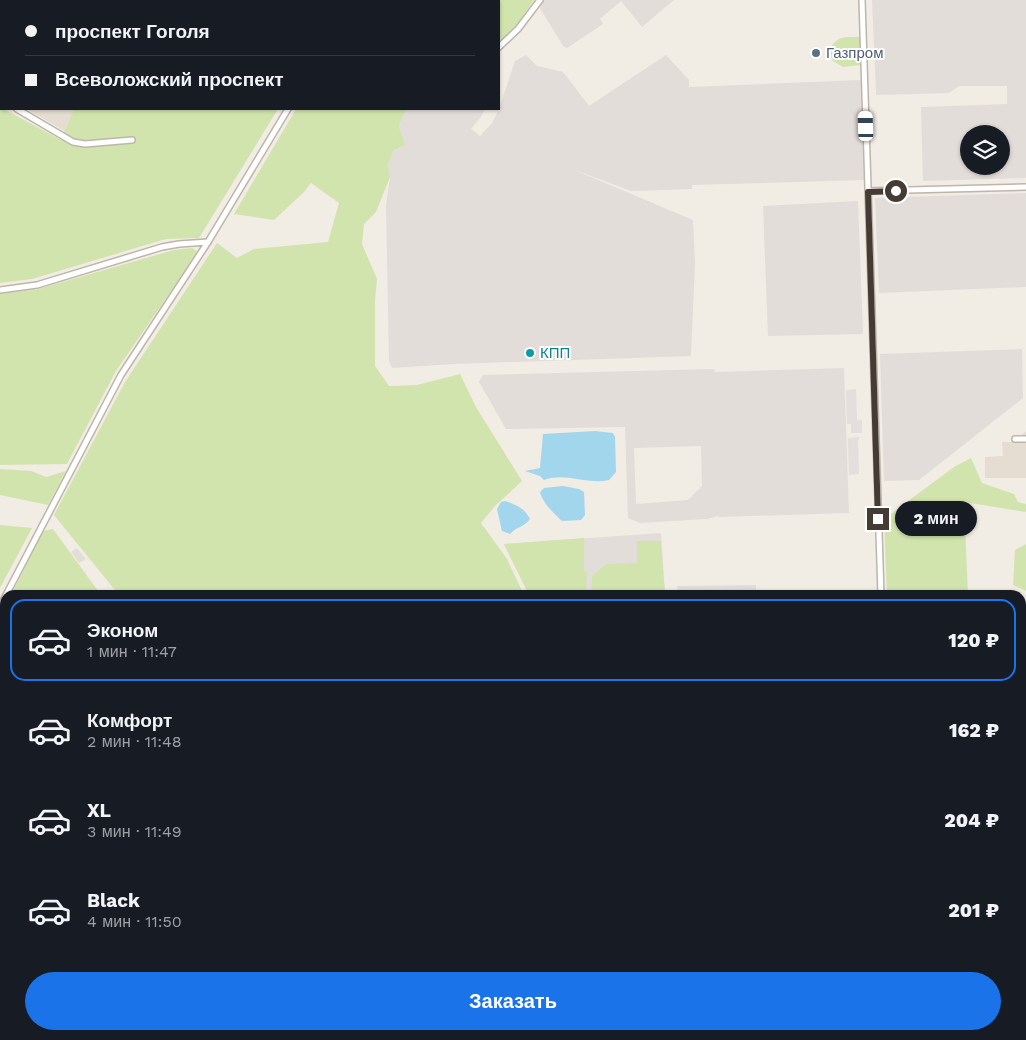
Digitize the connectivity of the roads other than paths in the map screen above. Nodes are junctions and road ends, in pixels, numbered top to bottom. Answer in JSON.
{"nodes":[{"id":1,"x":540,"y":0,"type":"edge"},
{"id":2,"x":862,"y":0,"type":"edge"},
{"id":3,"x":500,"y":46,"type":"edge"},
{"id":4,"x":19,"y":110,"type":"edge"},
{"id":5,"x":287,"y":110,"type":"edge"},
{"id":6,"x":132,"y":140,"type":"dead end"},
{"id":7,"x":1026,"y":187,"type":"edge"},
{"id":8,"x":868,"y":192,"type":"junction"},
{"id":9,"x":208,"y":242,"type":"junction"},
{"id":10,"x":0,"y":290,"type":"edge"},
{"id":11,"x":1015,"y":439,"type":"dead end"},
{"id":12,"x":1026,"y":439,"type":"edge"},
{"id":13,"x":9,"y":590,"type":"edge"},
{"id":14,"x":881,"y":590,"type":"edge"}],
"edges":[{"from":1,"to":3,"type":"street"},
{"from":2,"to":8,"type":"street"},
{"from":4,"to":6,"type":"street"},
{"from":5,"to":9,"type":"street"},
{"from":7,"to":8,"type":"street"},
{"from":8,"to":14,"type":"street"},
{"from":9,"to":10,"type":"street"},
{"from":9,"to":13,"type":"street"},
{"from":11,"to":12,"type":"street"}]}
